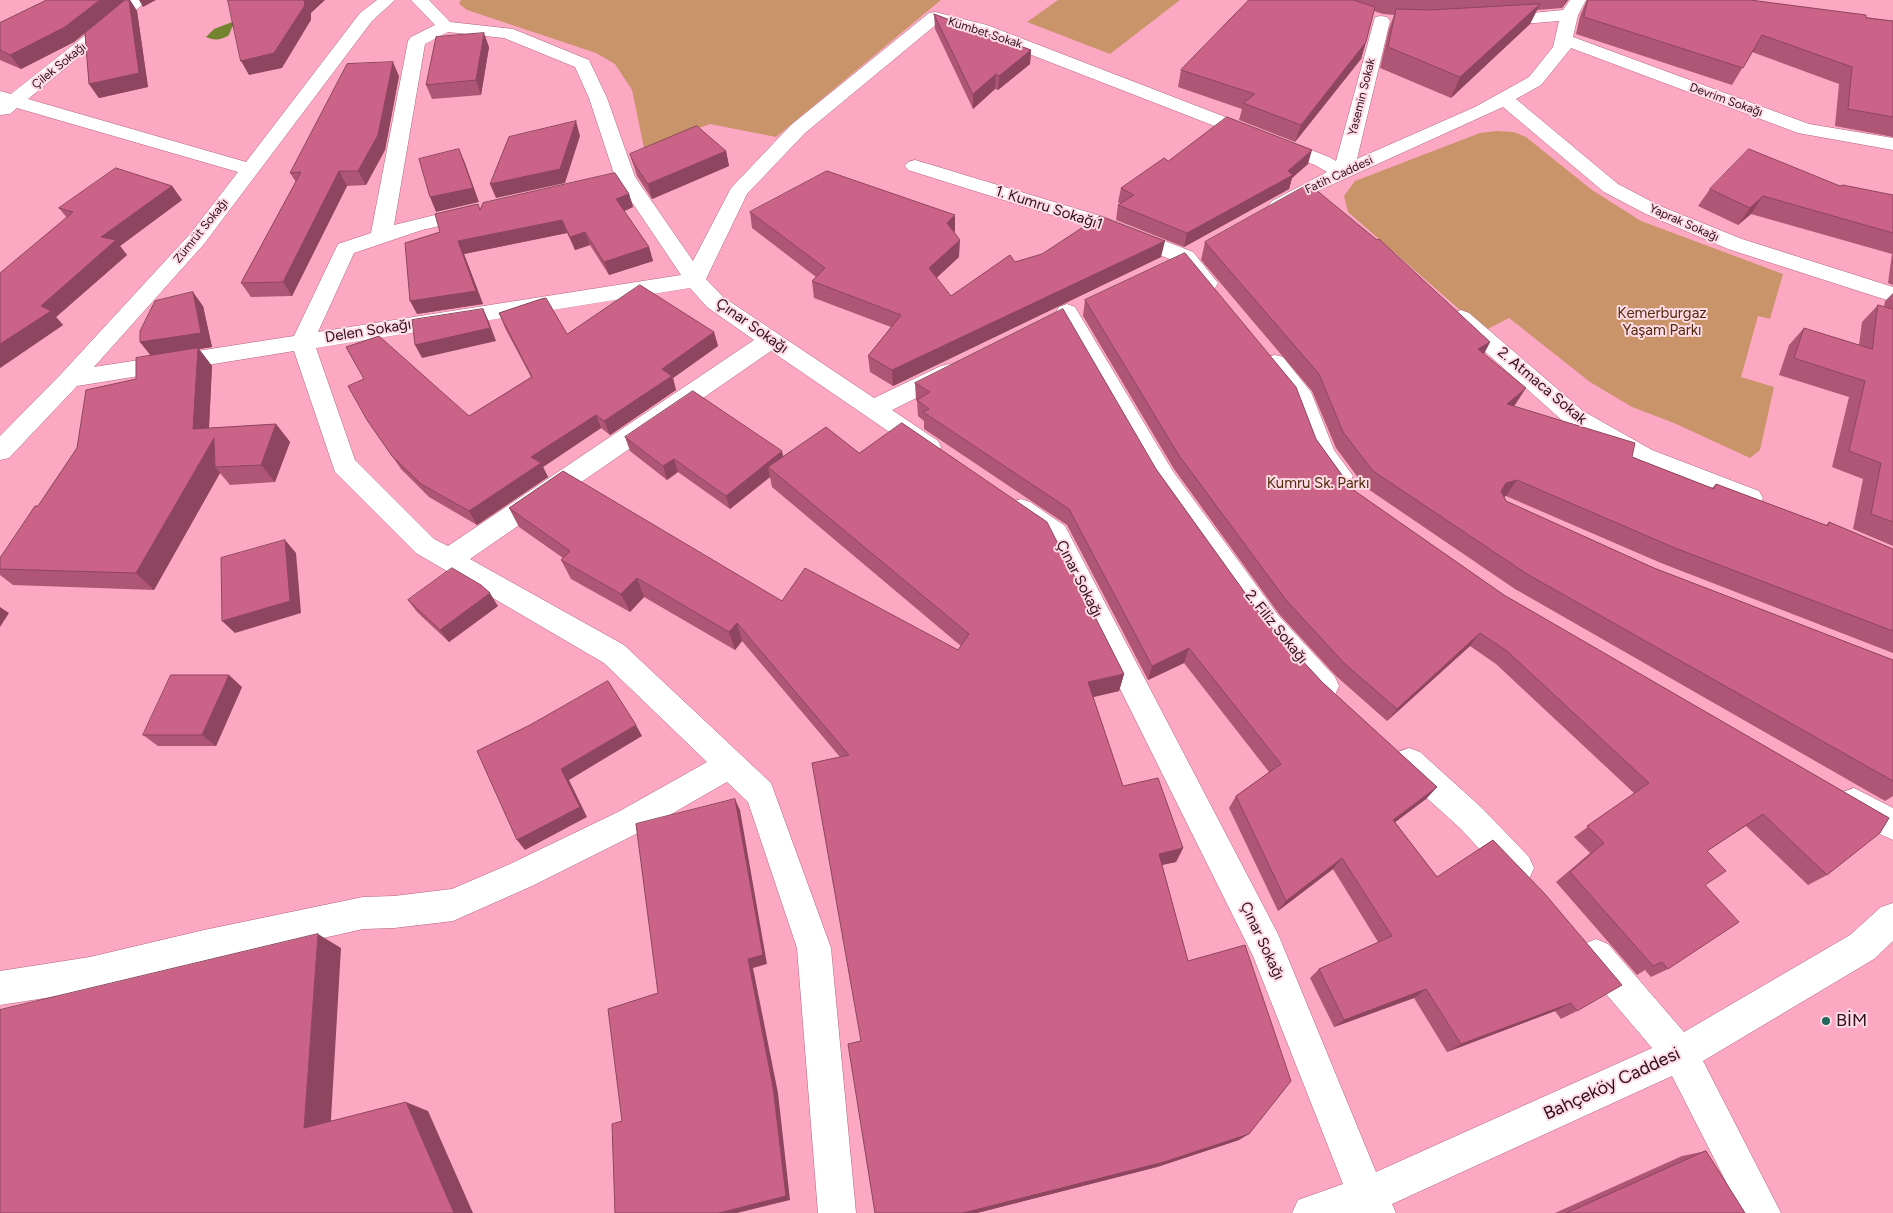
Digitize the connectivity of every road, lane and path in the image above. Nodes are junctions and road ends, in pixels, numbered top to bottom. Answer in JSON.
{"nodes":[{"id":1,"x":140,"y":0,"type":"edge"},
{"id":2,"x":387,"y":0,"type":"edge"},
{"id":3,"x":1574,"y":8,"type":"edge"},
{"id":4,"x":434,"y":9,"type":"edge"},
{"id":5,"x":1363,"y":14,"type":"edge"},
{"id":6,"x":1482,"y":21,"type":"edge"},
{"id":7,"x":1564,"y":40,"type":"junction"},
{"id":8,"x":1502,"y":98,"type":"junction"},
{"id":9,"x":5,"y":104,"type":"edge"},
{"id":10,"x":1893,"y":144,"type":"edge"},
{"id":11,"x":915,"y":166,"type":"dead end"},
{"id":12,"x":250,"y":169,"type":"junction"},
{"id":13,"x":1343,"y":174,"type":"junction"},
{"id":14,"x":624,"y":177,"type":"junction"},
{"id":15,"x":596,"y":183,"type":"edge"},
{"id":16,"x":1311,"y":187,"type":"junction"},
{"id":17,"x":1332,"y":206,"type":"edge"},
{"id":18,"x":492,"y":208,"type":"edge"},
{"id":19,"x":1260,"y":215,"type":"edge"},
{"id":20,"x":381,"y":237,"type":"junction"},
{"id":21,"x":1193,"y":253,"type":"junction"},
{"id":22,"x":1158,"y":270,"type":"edge"},
{"id":23,"x":695,"y":280,"type":"junction"},
{"id":24,"x":1893,"y":295,"type":"edge"},
{"id":25,"x":1222,"y":300,"type":"edge"},
{"id":26,"x":1447,"y":306,"type":"edge"},
{"id":27,"x":1068,"y":312,"type":"edge"},
{"id":28,"x":770,"y":340,"type":"junction"},
{"id":29,"x":302,"y":342,"type":"junction"},
{"id":30,"x":1259,"y":344,"type":"edge"},
{"id":31,"x":962,"y":365,"type":"edge"},
{"id":32,"x":70,"y":379,"type":"junction"},
{"id":33,"x":874,"y":409,"type":"junction"},
{"id":34,"x":4,"y":442,"type":"edge"},
{"id":35,"x":945,"y":458,"type":"edge"},
{"id":36,"x":1000,"y":495,"type":"edge"},
{"id":37,"x":1355,"y":495,"type":"edge"},
{"id":38,"x":1766,"y":506,"type":"edge"},
{"id":39,"x":450,"y":560,"type":"junction"},
{"id":40,"x":1347,"y":706,"type":"edge"},
{"id":41,"x":1391,"y":746,"type":"edge"},
{"id":42,"x":731,"y":764,"type":"junction"},
{"id":43,"x":1832,"y":790,"type":"edge"},
{"id":44,"x":1893,"y":825,"type":"edge"},
{"id":45,"x":1534,"y":884,"type":"edge"},
{"id":46,"x":1893,"y":919,"type":"edge"},
{"id":47,"x":1579,"y":936,"type":"edge"},
{"id":48,"x":0,"y":988,"type":"edge"},
{"id":49,"x":1680,"y":1054,"type":"junction"},
{"id":50,"x":1372,"y":1204,"type":"edge"},
{"id":51,"x":837,"y":1213,"type":"edge"},
{"id":52,"x":1311,"y":1213,"type":"edge"},
{"id":53,"x":1762,"y":1213,"type":"edge"}],
"edges":[{"from":1,"to":9,"type":"street","name":"Çilek Sokağı"},
{"from":2,"to":12,"type":"street","name":"Zümrüt Sokağı"},
{"from":3,"to":6,"type":"street"},
{"from":3,"to":7,"type":"street","name":"Fatih Caddesi"},
{"from":4,"to":14,"type":"street","name":"Çınar Sokağı"},
{"from":4,"to":20,"type":"street"},
{"from":5,"to":13,"type":"street","name":"Yasemin Sokak"},
{"from":7,"to":8,"type":"street","name":"Fatih Caddesi"},
{"from":7,"to":10,"type":"street","name":"Devrim Sokağı"},
{"from":8,"to":13,"type":"street","name":"Fatih Caddesi"},
{"from":8,"to":24,"type":"street","name":"Yaprak Sokağı"},
{"from":9,"to":12,"type":"street"},
{"from":11,"to":21,"type":"street","name":"1. Kumru Sokağı1"},
{"from":12,"to":32,"type":"street","name":"Zümrüt Sokağı"},
{"from":13,"to":16,"type":"street","name":"Fatih Caddesi"},
{"from":13,"to":23,"type":"street","name":"Kümbet Sokak"},
{"from":14,"to":15,"type":"street"},
{"from":14,"to":23,"type":"street","name":"Çınar Sokağı"},
{"from":16,"to":17,"type":"street"},
{"from":16,"to":19,"type":"street","name":"Fatih Caddesi"},
{"from":18,"to":20,"type":"street"},
{"from":20,"to":29,"type":"street"},
{"from":21,"to":22,"type":"street"},
{"from":21,"to":25,"type":"street","name":"1. Kumru Sokağı1"},
{"from":23,"to":28,"type":"street","name":"Çınar Sokağı"},
{"from":23,"to":29,"type":"street","name":"Delen Sokağı"},
{"from":26,"to":38,"type":"street","name":"2. Atmaca Sokak"},
{"from":27,"to":40,"type":"street","name":"2. Filiz Sokağı"},
{"from":28,"to":33,"type":"street","name":"Çınar Sokağı"},
{"from":28,"to":39,"type":"street"},
{"from":29,"to":32,"type":"street","name":"Delen Sokağı"},
{"from":29,"to":39,"type":"street"},
{"from":30,"to":37,"type":"street"},
{"from":31,"to":33,"type":"street"},
{"from":32,"to":34,"type":"street","name":"Zümrüt Sokağı"},
{"from":33,"to":35,"type":"street","name":"Çınar Sokağı"},
{"from":36,"to":50,"type":"street","name":"Çınar Sokağı"},
{"from":39,"to":42,"type":"street"},
{"from":41,"to":45,"type":"street"},
{"from":42,"to":48,"type":"street"},
{"from":42,"to":51,"type":"street"},
{"from":43,"to":44,"type":"street"},
{"from":46,"to":49,"type":"street","name":"Bahçeköy Caddesi"},
{"from":47,"to":49,"type":"street"},
{"from":49,"to":50,"type":"street","name":"Bahçeköy Caddesi"},
{"from":49,"to":53,"type":"street"},
{"from":50,"to":52,"type":"street","name":"Bahçeköy Caddesi"}]}
